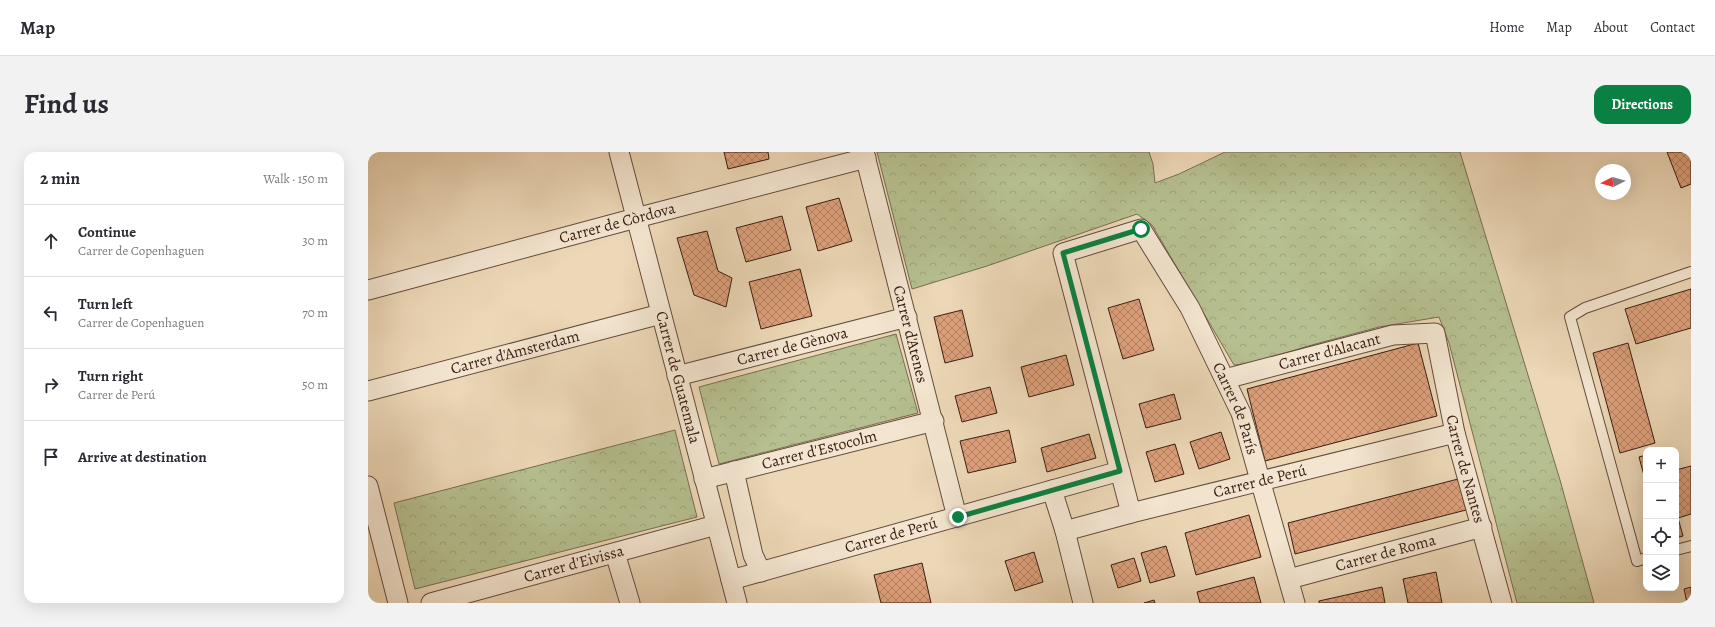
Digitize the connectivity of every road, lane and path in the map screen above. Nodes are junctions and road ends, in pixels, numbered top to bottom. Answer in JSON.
{"nodes":[{"id":1,"x":619,"y":152,"type":"edge"},
{"id":2,"x":865,"y":155,"type":"edge"},
{"id":3,"x":636,"y":218,"type":"junction"},
{"id":4,"x":1691,"y":272,"type":"edge"},
{"id":5,"x":368,"y":290,"type":"edge"},
{"id":6,"x":661,"y":314,"type":"junction"},
{"id":7,"x":907,"y":317,"type":"junction"},
{"id":8,"x":1435,"y":333,"type":"joint"},
{"id":9,"x":677,"y":376,"type":"junction"},
{"id":10,"x":1225,"y":379,"type":"junction"},
{"id":11,"x":368,"y":391,"type":"edge"},
{"id":12,"x":934,"y":421,"type":"junction"},
{"id":13,"x":1455,"y":433,"type":"junction"},
{"id":14,"x":1120,"y":471,"type":"junction"},
{"id":15,"x":734,"y":472,"type":"junction"},
{"id":16,"x":704,"y":479,"type":"junction"},
{"id":17,"x":1261,"y":481,"type":"junction"},
{"id":18,"x":368,"y":486,"type":"edge"},
{"id":19,"x":1052,"y":490,"type":"junction"},
{"id":20,"x":1131,"y":513,"type":"junction"},
{"id":21,"x":958,"y":517,"type":"junction"},
{"id":22,"x":716,"y":525,"type":"junction"},
{"id":23,"x":1482,"y":527,"type":"junction"},
{"id":24,"x":1065,"y":531,"type":"junction"},
{"id":25,"x":1691,"y":546,"type":"edge"},
{"id":26,"x":1679,"y":549,"type":"edge"},
{"id":27,"x":615,"y":553,"type":"junction"},
{"id":28,"x":1643,"y":559,"type":"edge"},
{"id":29,"x":761,"y":572,"type":"junction"},
{"id":30,"x":1289,"y":579,"type":"junction"},
{"id":31,"x":731,"y":580,"type":"junction"},
{"id":32,"x":398,"y":603,"type":"edge"},
{"id":33,"x":431,"y":603,"type":"edge"},
{"id":34,"x":630,"y":603,"type":"edge"},
{"id":35,"x":738,"y":603,"type":"edge"},
{"id":36,"x":1083,"y":603,"type":"edge"},
{"id":37,"x":1295,"y":603,"type":"edge"},
{"id":38,"x":1502,"y":603,"type":"edge"}],
"edges":[{"from":1,"to":3,"type":"street","name":"Carrer de Guatemala"},
{"from":2,"to":3,"type":"street","name":"Carrer de Còrdova"},
{"from":2,"to":7,"type":"street","name":"Carrer d'Atenes"},
{"from":3,"to":5,"type":"street","name":"Carrer de Còrdova"},
{"from":3,"to":6,"type":"street","name":"Carrer de Guatemala"},
{"from":4,"to":28,"type":"lane"},
{"from":6,"to":9,"type":"street","name":"Carrer de Guatemala"},
{"from":6,"to":11,"type":"street","name":"Carrer d'Amsterdam"},
{"from":7,"to":9,"type":"street","name":"Carrer de Gènova"},
{"from":7,"to":12,"type":"street","name":"Carrer d'Atenes"},
{"from":8,"to":10,"type":"street","name":"Carrer d'Alacant"},
{"from":8,"to":13,"type":"street","name":"Carrer de Nantes"},
{"from":9,"to":16,"type":"street","name":"Carrer de Guatemala"},
{"from":10,"to":14,"type":"street","name":"Carrer de París"},
{"from":10,"to":17,"type":"street","name":"Carrer de París"},
{"from":12,"to":15,"type":"street","name":"Carrer d'Estocolm"},
{"from":12,"to":21,"type":"street","name":"Carrer d'Atenes"},
{"from":13,"to":17,"type":"street","name":"Carrer de Perú"},
{"from":13,"to":23,"type":"street","name":"Carrer de Nantes"},
{"from":14,"to":19,"type":"street","name":"Carrer de Perú"},
{"from":14,"to":20,"type":"street"},
{"from":15,"to":16,"type":"street","name":"Carrer d'Estocolm"},
{"from":15,"to":29,"type":"street"},
{"from":16,"to":22,"type":"street","name":"Carrer de Guatemala"},
{"from":17,"to":20,"type":"street","name":"Carrer de Perú"},
{"from":17,"to":30,"type":"street","name":"Carrer de París"},
{"from":18,"to":32,"type":"street"},
{"from":19,"to":21,"type":"street","name":"Carrer de Perú"},
{"from":19,"to":24,"type":"street"},
{"from":20,"to":24,"type":"street","name":"Carrer de Perú"},
{"from":21,"to":29,"type":"street","name":"Carrer de Perú"},
{"from":22,"to":27,"type":"street","name":"Carrer d'Eivissa"},
{"from":22,"to":31,"type":"street","name":"Carrer de Guatemala"},
{"from":23,"to":30,"type":"street","name":"Carrer de Roma"},
{"from":23,"to":38,"type":"street","name":"Carrer de Nantes"},
{"from":24,"to":36,"type":"street"},
{"from":25,"to":26,"type":"lane"},
{"from":27,"to":33,"type":"street","name":"Carrer d'Eivissa"},
{"from":27,"to":34,"type":"street"},
{"from":29,"to":31,"type":"street","name":"Carrer de Perú"},
{"from":30,"to":37,"type":"street","name":"Carrer de París"},
{"from":31,"to":35,"type":"street","name":"Carrer de Guatemala"}]}
